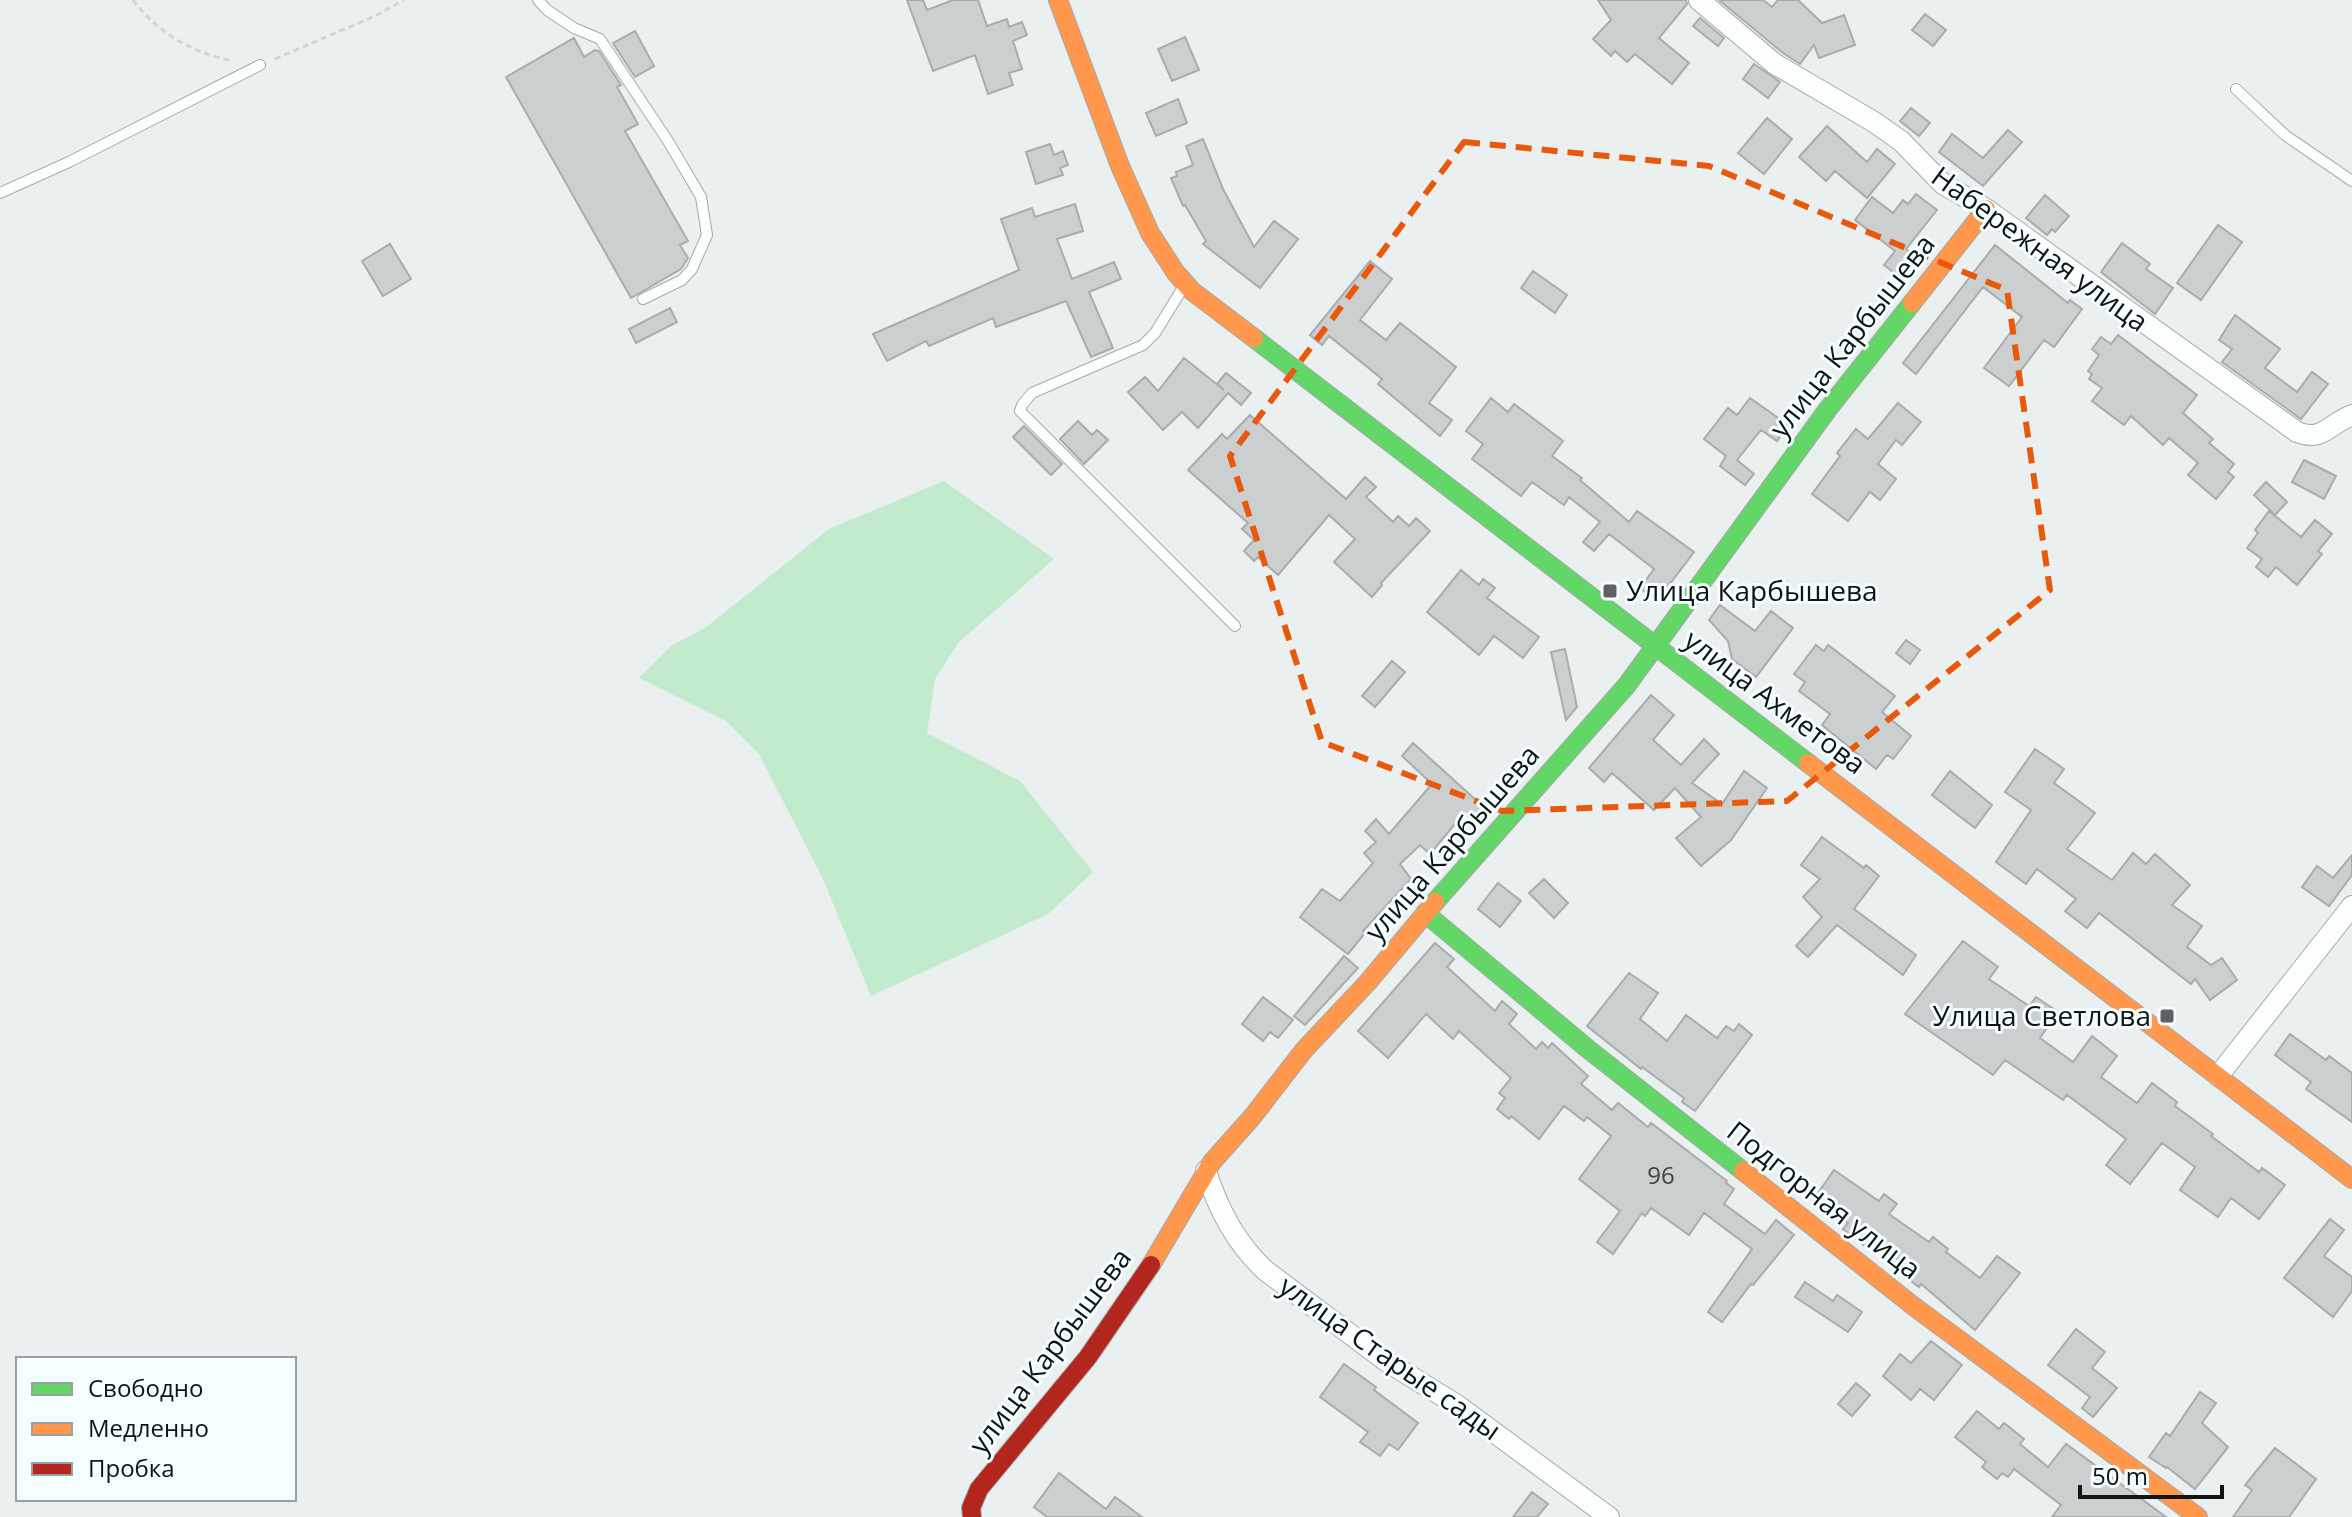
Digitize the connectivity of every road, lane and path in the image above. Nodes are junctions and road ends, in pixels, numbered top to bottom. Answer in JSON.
{"nodes":[{"id":1,"x":133,"y":0,"type":"edge"},
{"id":2,"x":404,"y":0,"type":"edge"},
{"id":3,"x":538,"y":0,"type":"edge"},
{"id":4,"x":1058,"y":0,"type":"edge"},
{"id":5,"x":1699,"y":0,"type":"edge"},
{"id":6,"x":260,"y":65,"type":"junction"},
{"id":7,"x":2236,"y":89,"type":"dead end"},
{"id":8,"x":2352,"y":181,"type":"edge"},
{"id":9,"x":0,"y":193,"type":"edge"},
{"id":10,"x":1986,"y":209,"type":"junction"},
{"id":11,"x":1185,"y":284,"type":"junction"},
{"id":12,"x":643,"y":299,"type":"dead end"},
{"id":13,"x":2352,"y":415,"type":"edge"},
{"id":14,"x":1235,"y":626,"type":"dead end"},
{"id":15,"x":1656,"y":646,"type":"junction"},
{"id":16,"x":2352,"y":906,"type":"edge"},
{"id":17,"x":1425,"y":913,"type":"junction"},
{"id":18,"x":2218,"y":1076,"type":"junction"},
{"id":19,"x":1206,"y":1171,"type":"junction"},
{"id":20,"x":2352,"y":1179,"type":"edge"},
{"id":21,"x":972,"y":1517,"type":"edge"},
{"id":22,"x":1609,"y":1517,"type":"edge"},
{"id":23,"x":2198,"y":1517,"type":"edge"}],
"edges":[{"from":1,"to":6,"type":"path"},
{"from":2,"to":6,"type":"path"},
{"from":3,"to":12,"type":"lane"},
{"from":4,"to":11,"type":"street","name":"улица Ахметова"},
{"from":5,"to":10,"type":"street","name":"Набережная улица"},
{"from":6,"to":9,"type":"lane"},
{"from":7,"to":8,"type":"lane"},
{"from":10,"to":13,"type":"street","name":"Набережная улица"},
{"from":10,"to":15,"type":"street","name":"улица Карбышева"},
{"from":11,"to":14,"type":"lane"},
{"from":11,"to":15,"type":"street","name":"улица Ахметова"},
{"from":15,"to":17,"type":"street","name":"улица Карбышева"},
{"from":15,"to":18,"type":"street","name":"улица Ахметова"},
{"from":16,"to":18,"type":"street"},
{"from":17,"to":19,"type":"street","name":"улица Карбышева"},
{"from":17,"to":23,"type":"street","name":"Подгорная улица"},
{"from":18,"to":20,"type":"street","name":"улица Ахметова"},
{"from":19,"to":21,"type":"street","name":"улица Карбышева"},
{"from":19,"to":22,"type":"street","name":"улица Старые сады"}]}
